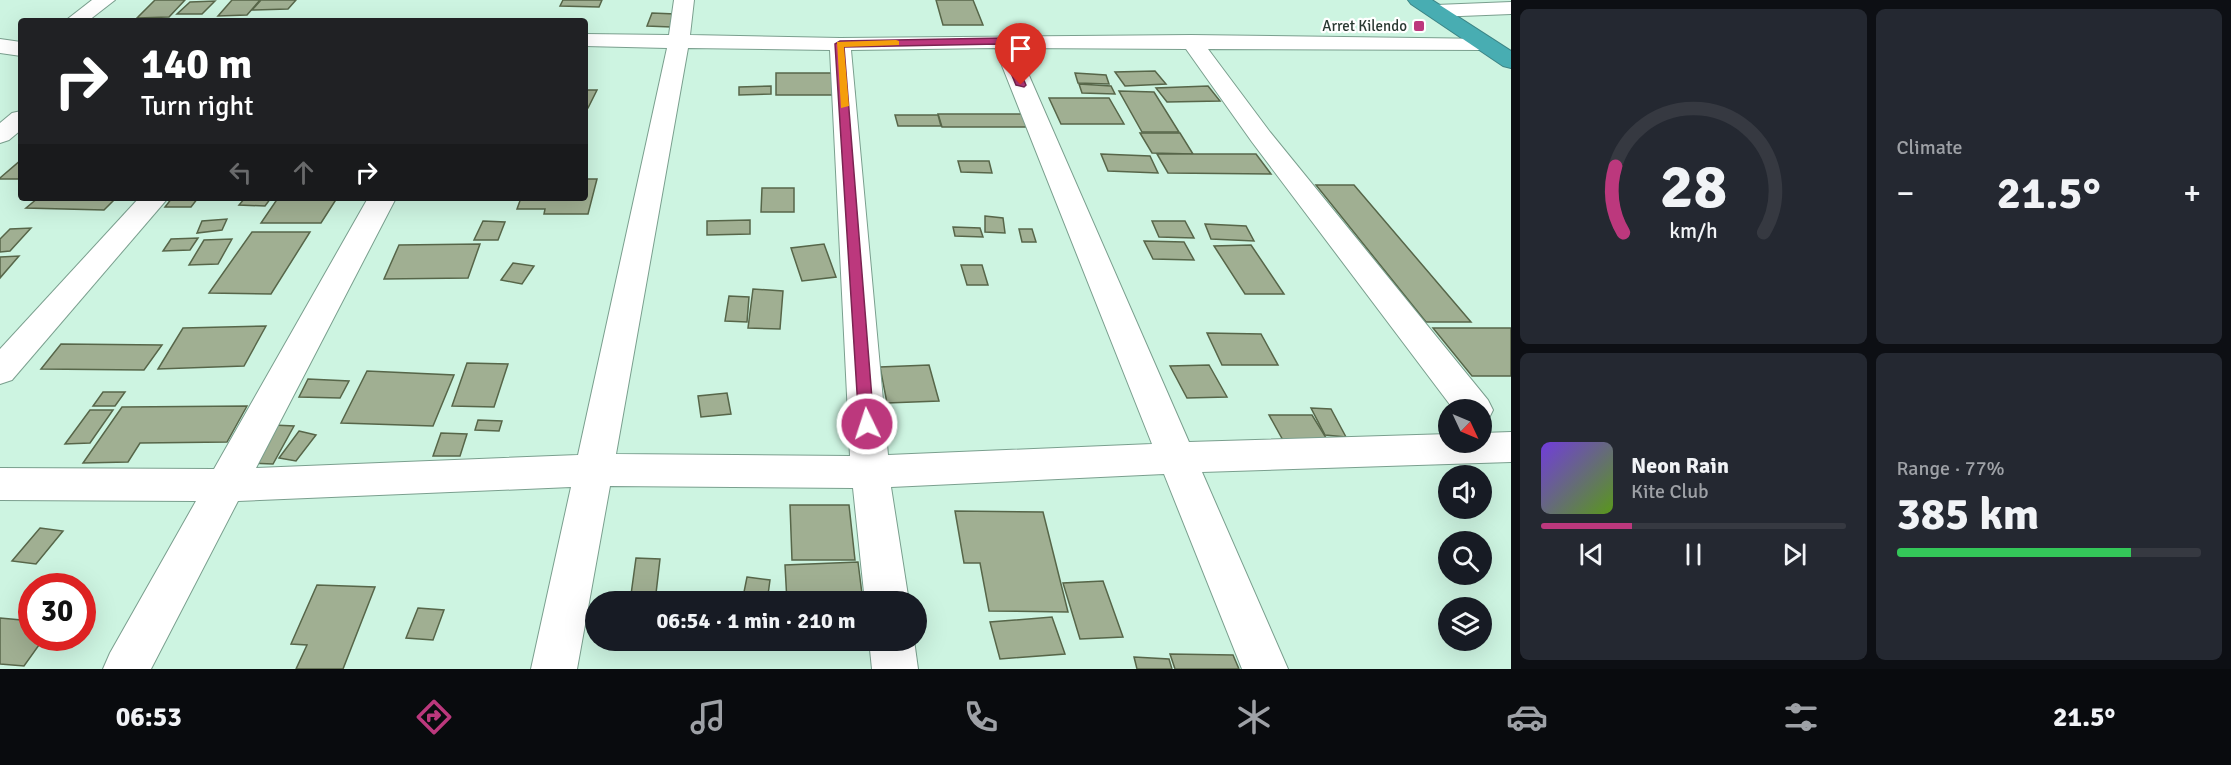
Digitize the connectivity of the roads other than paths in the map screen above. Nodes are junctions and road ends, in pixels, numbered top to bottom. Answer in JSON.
{"nodes":[{"id":1,"x":105,"y":0,"type":"edge"},
{"id":2,"x":684,"y":0,"type":"edge"},
{"id":3,"x":1427,"y":5,"type":"edge"},
{"id":4,"x":1511,"y":8,"type":"edge"},
{"id":5,"x":79,"y":18,"type":"edge"},
{"id":6,"x":588,"y":40,"type":"edge"},
{"id":7,"x":679,"y":41,"type":"junction"},
{"id":8,"x":1003,"y":41,"type":"junction"},
{"id":9,"x":1191,"y":42,"type":"junction"},
{"id":10,"x":840,"y":44,"type":"junction"},
{"id":11,"x":1484,"y":44,"type":"junction"},
{"id":12,"x":0,"y":46,"type":"edge"},
{"id":13,"x":18,"y":49,"type":"edge"},
{"id":14,"x":1511,"y":61,"type":"edge"},
{"id":15,"x":18,"y":120,"type":"edge"},
{"id":16,"x":0,"y":135,"type":"edge"},
{"id":17,"x":151,"y":201,"type":"edge"},
{"id":18,"x":380,"y":201,"type":"edge"},
{"id":19,"x":0,"y":371,"type":"edge"},
{"id":20,"x":1466,"y":399,"type":"edge"},
{"id":21,"x":1502,"y":442,"type":"edge"},
{"id":22,"x":1175,"y":458,"type":"junction"},
{"id":23,"x":592,"y":470,"type":"junction"},
{"id":24,"x":870,"y":472,"type":"junction"},
{"id":25,"x":0,"y":484,"type":"edge"},
{"id":26,"x":224,"y":485,"type":"junction"},
{"id":27,"x":885,"y":591,"type":"edge"},
{"id":28,"x":893,"y":651,"type":"edge"},
{"id":29,"x":126,"y":669,"type":"edge"},
{"id":30,"x":554,"y":669,"type":"edge"},
{"id":31,"x":895,"y":669,"type":"edge"},
{"id":32,"x":1265,"y":669,"type":"edge"}],
"edges":[{"from":1,"to":5,"type":"street"},
{"from":2,"to":7,"type":"street"},
{"from":3,"to":4,"type":"street"},
{"from":3,"to":11,"type":"highway"},
{"from":6,"to":7,"type":"street"},
{"from":7,"to":10,"type":"street"},
{"from":7,"to":23,"type":"street"},
{"from":8,"to":9,"type":"street"},
{"from":8,"to":10,"type":"street"},
{"from":8,"to":22,"type":"street"},
{"from":9,"to":11,"type":"street"},
{"from":9,"to":20,"type":"street"},
{"from":10,"to":24,"type":"street"},
{"from":11,"to":14,"type":"highway"},
{"from":12,"to":13,"type":"street"},
{"from":15,"to":16,"type":"street"},
{"from":17,"to":19,"type":"street"},
{"from":18,"to":26,"type":"street"},
{"from":21,"to":22,"type":"street"},
{"from":22,"to":24,"type":"street"},
{"from":22,"to":32,"type":"street"},
{"from":23,"to":24,"type":"street"},
{"from":23,"to":26,"type":"street"},
{"from":23,"to":30,"type":"street"},
{"from":24,"to":27,"type":"street"},
{"from":25,"to":26,"type":"street"},
{"from":26,"to":29,"type":"street"},
{"from":28,"to":31,"type":"street"}]}
